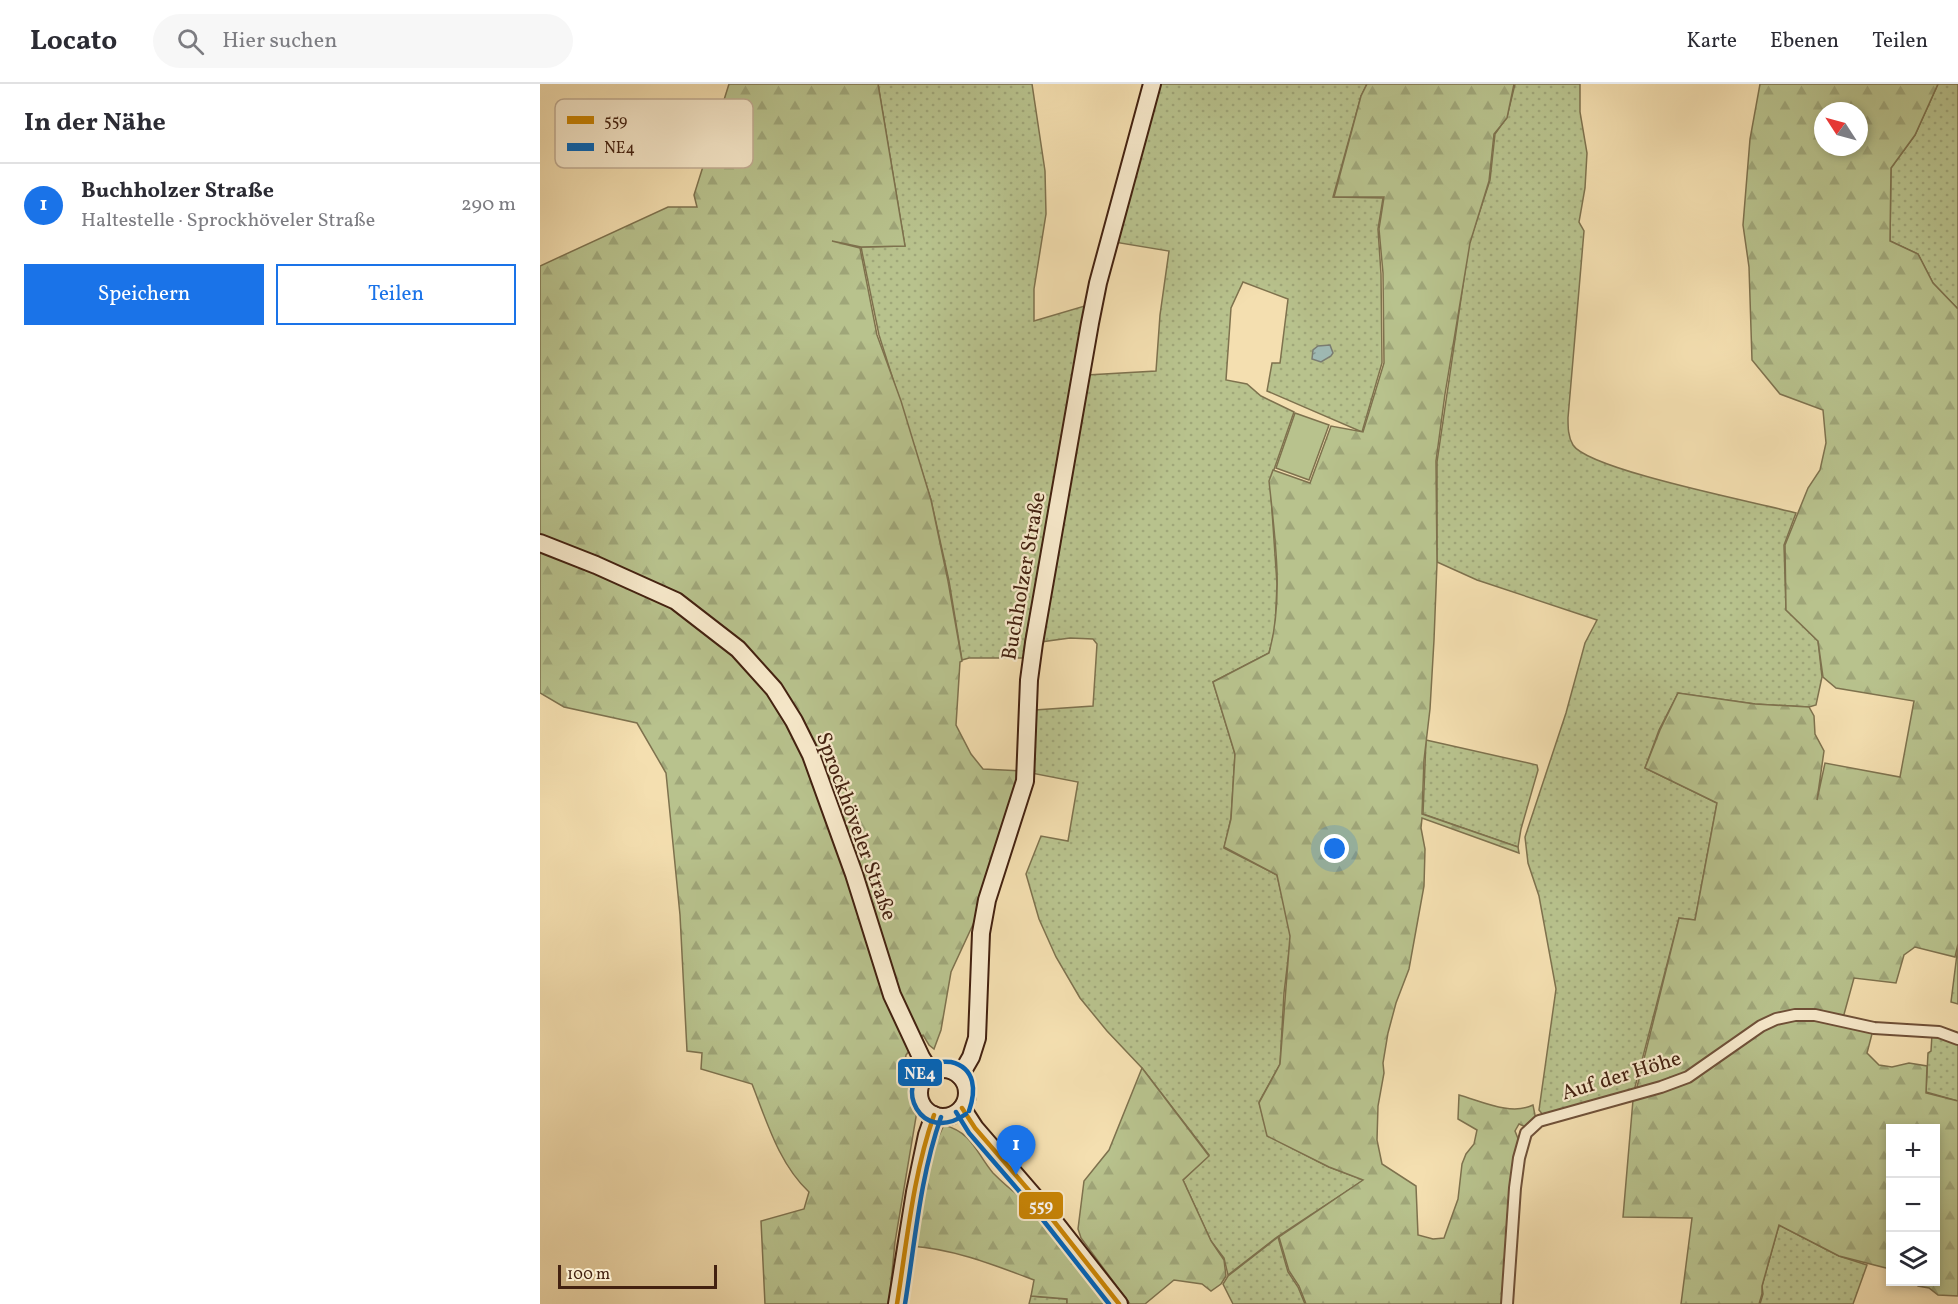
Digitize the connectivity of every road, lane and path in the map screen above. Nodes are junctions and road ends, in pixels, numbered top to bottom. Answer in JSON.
{"nodes":[{"id":1,"x":1152,"y":84,"type":"edge"},
{"id":2,"x":540,"y":543,"type":"edge"},
{"id":3,"x":1958,"y":1039,"type":"edge"},
{"id":4,"x":931,"y":1073,"type":"junction"},
{"id":5,"x":960,"y":1076,"type":"junction"},
{"id":6,"x":962,"y":1108,"type":"junction"},
{"id":7,"x":934,"y":1115,"type":"junction"},
{"id":8,"x":897,"y":1304,"type":"edge"},
{"id":9,"x":1119,"y":1304,"type":"edge"},
{"id":10,"x":1507,"y":1304,"type":"edge"}],
"edges":[{"from":1,"to":5,"type":"street","name":"Buchholzer Straße"},
{"from":2,"to":4,"type":"street","name":"Sprockhöveler Straße"},
{"from":3,"to":10,"type":"street","name":"Auf der Höhe"},
{"from":4,"to":5,"type":"street"},
{"from":4,"to":7,"type":"street"},
{"from":5,"to":6,"type":"street"},
{"from":6,"to":7,"type":"street"},
{"from":6,"to":9,"type":"street"},
{"from":7,"to":8,"type":"street"}]}
